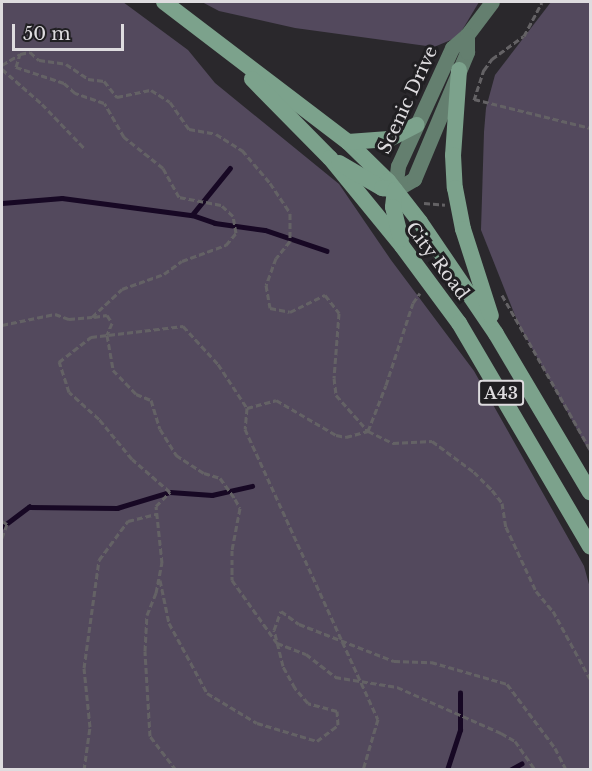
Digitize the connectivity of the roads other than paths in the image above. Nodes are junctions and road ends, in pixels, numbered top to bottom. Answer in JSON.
{"nodes":[{"id":1,"x":164,"y":2,"type":"edge"},
{"id":2,"x":492,"y":2,"type":"edge"},
{"id":3,"x":208,"y":33,"type":"junction"},
{"id":4,"x":467,"y":35,"type":"junction"},
{"id":5,"x":459,"y":70,"type":"junction"},
{"id":6,"x":417,"y":125,"type":"junction"},
{"id":7,"x":348,"y":142,"type":"junction"},
{"id":8,"x":330,"y":158,"type":"junction"},
{"id":9,"x":400,"y":196,"type":"junction"},
{"id":10,"x":402,"y":246,"type":"junction"},
{"id":11,"x":496,"y":334,"type":"junction"},
{"id":12,"x":591,"y":492,"type":"edge"},
{"id":13,"x":591,"y":546,"type":"edge"}],
"edges":[{"from":1,"to":3,"type":"highway","name":"City Road","number":"A43"},
{"from":2,"to":4,"type":"main road","name":"Scenic Drive"},
{"from":3,"to":7,"type":"highway","name":"City Road","number":"A43"},
{"from":3,"to":8,"type":"highway","name":"City Road","number":"A43"},
{"from":4,"to":5,"type":"main road","name":"Scenic Drive"},
{"from":4,"to":6,"type":"main road","name":"Scenic Drive"},
{"from":5,"to":9,"type":"main road","name":"Scenic Drive"},
{"from":5,"to":11,"type":"highway"},
{"from":6,"to":7,"type":"highway"},
{"from":6,"to":9,"type":"main road","name":"Scenic Drive"},
{"from":7,"to":9,"type":"highway","name":"City Road","number":"A43"},
{"from":8,"to":9,"type":"highway"},
{"from":8,"to":10,"type":"highway","name":"City Road","number":"A43"},
{"from":9,"to":10,"type":"highway"},
{"from":9,"to":11,"type":"highway","name":"City Road","number":"A43"},
{"from":10,"to":13,"type":"highway","name":"City Road","number":"A43"},
{"from":11,"to":12,"type":"highway","name":"City Road","number":"A43"}]}
